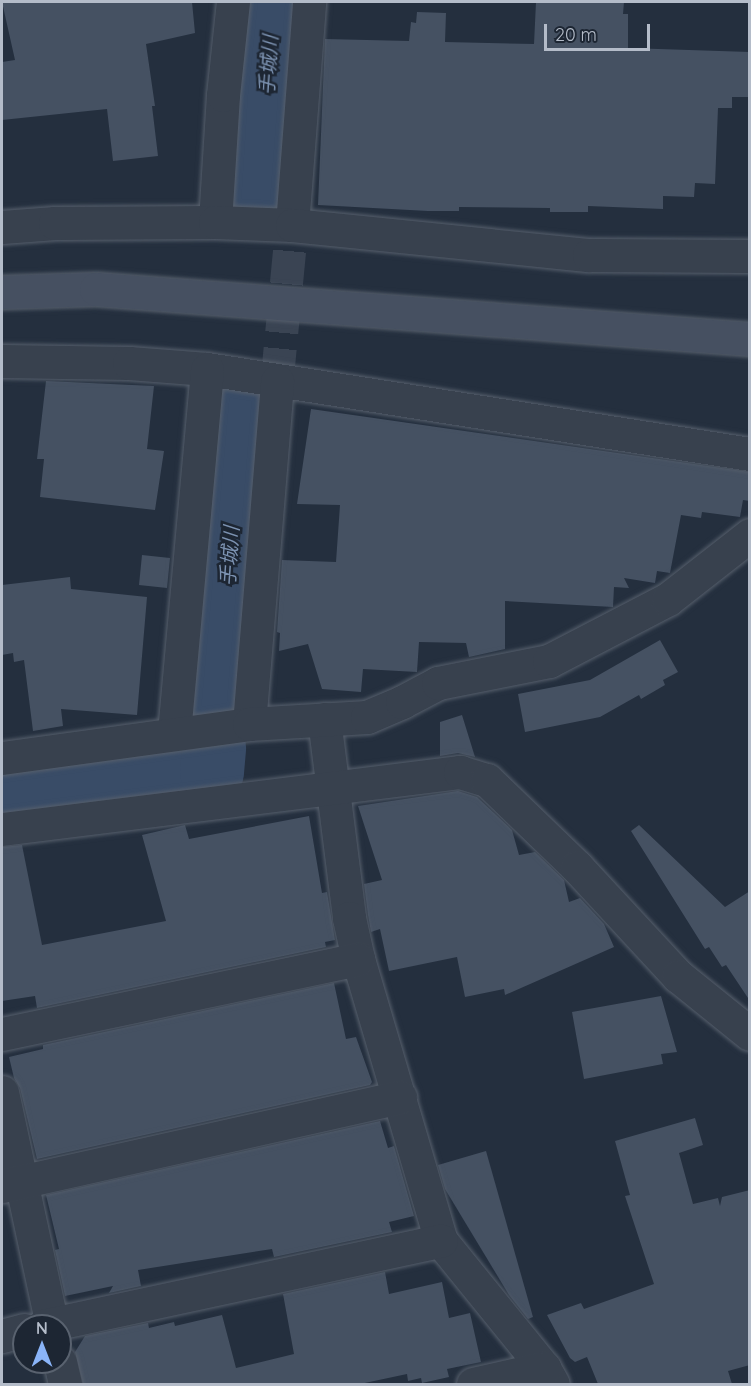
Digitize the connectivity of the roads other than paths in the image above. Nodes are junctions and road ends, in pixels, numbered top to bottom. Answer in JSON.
{"nodes":[{"id":1,"x":233,"y":2,"type":"edge"},
{"id":2,"x":309,"y":2,"type":"edge"},
{"id":3,"x":215,"y":222,"type":"junction"},
{"id":4,"x":292,"y":225,"type":"junction"},
{"id":5,"x":2,"y":227,"type":"edge"},
{"id":6,"x":750,"y":256,"type":"edge"},
{"id":7,"x":2,"y":292,"type":"edge"},
{"id":8,"x":750,"y":339,"type":"edge"},
{"id":9,"x":2,"y":361,"type":"edge"},
{"id":10,"x":207,"y":369,"type":"junction"},
{"id":11,"x":277,"y":381,"type":"junction"},
{"id":12,"x":750,"y":454,"type":"edge"},
{"id":13,"x":750,"y":535,"type":"edge"},
{"id":14,"x":324,"y":719,"type":"junction"},
{"id":15,"x":249,"y":724,"type":"junction"},
{"id":16,"x":174,"y":733,"type":"junction"},
{"id":17,"x":2,"y":758,"type":"edge"},
{"id":18,"x":333,"y":788,"type":"junction"},
{"id":19,"x":2,"y":829,"type":"edge"},
{"id":20,"x":358,"y":959,"type":"junction"},
{"id":21,"x":2,"y":1034,"type":"edge"},
{"id":22,"x":750,"y":1034,"type":"edge"},
{"id":23,"x":2,"y":1092,"type":"edge"},
{"id":24,"x":400,"y":1097,"type":"junction"},
{"id":25,"x":11,"y":1184,"type":"edge"},
{"id":26,"x":441,"y":1241,"type":"junction"},
{"id":27,"x":39,"y":1314,"type":"edge"},
{"id":28,"x":72,"y":1321,"type":"edge"},
{"id":29,"x":549,"y":1376,"type":"edge"},
{"id":30,"x":473,"y":1384,"type":"edge"}],
"edges":[{"from":1,"to":3,"type":"street"},
{"from":2,"to":4,"type":"street"},
{"from":3,"to":4,"type":"street"},
{"from":3,"to":5,"type":"street"},
{"from":4,"to":6,"type":"street"},
{"from":7,"to":8,"type":"street"},
{"from":9,"to":10,"type":"street"},
{"from":10,"to":11,"type":"street"},
{"from":10,"to":16,"type":"street"},
{"from":11,"to":12,"type":"street"},
{"from":11,"to":15,"type":"street"},
{"from":13,"to":14,"type":"street"},
{"from":14,"to":15,"type":"street"},
{"from":14,"to":18,"type":"street"},
{"from":15,"to":16,"type":"street"},
{"from":16,"to":17,"type":"street"},
{"from":18,"to":19,"type":"street"},
{"from":18,"to":20,"type":"street"},
{"from":18,"to":22,"type":"street"},
{"from":20,"to":21,"type":"street"},
{"from":20,"to":24,"type":"street"},
{"from":23,"to":25,"type":"street"},
{"from":24,"to":25,"type":"street"},
{"from":24,"to":26,"type":"street"},
{"from":25,"to":27,"type":"street"},
{"from":26,"to":28,"type":"street"},
{"from":26,"to":29,"type":"street"},
{"from":29,"to":30,"type":"street"}]}
